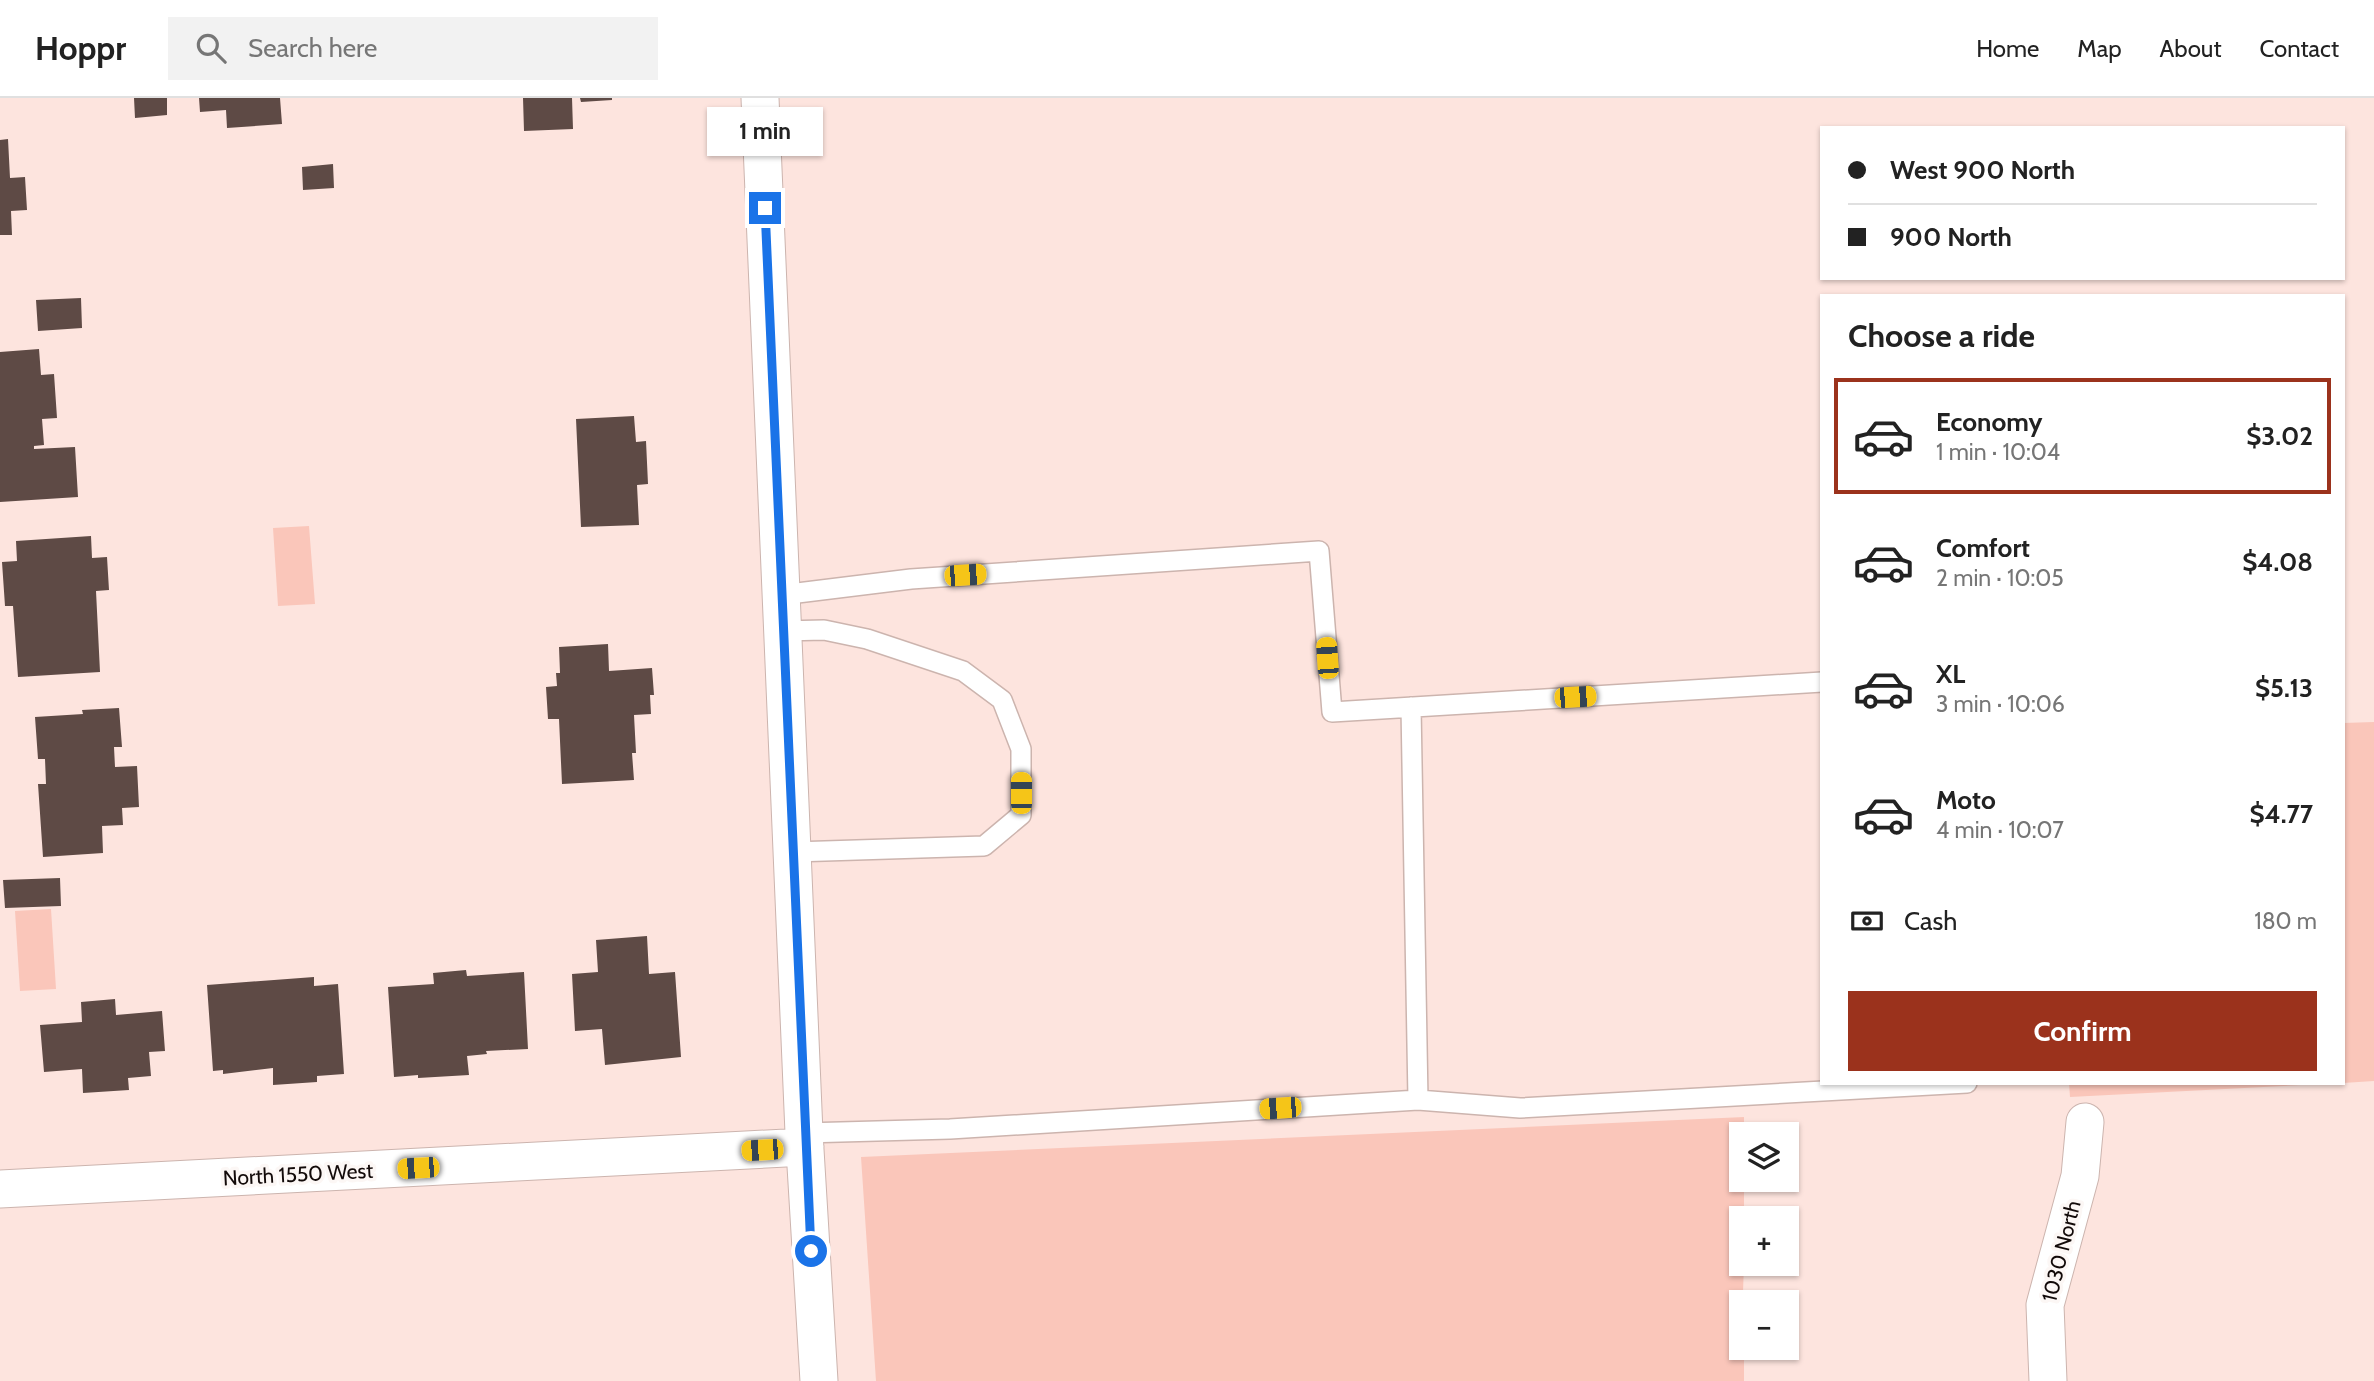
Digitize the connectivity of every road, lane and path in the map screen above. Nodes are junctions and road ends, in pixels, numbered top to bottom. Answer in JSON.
{"nodes":[{"id":1,"x":760,"y":98,"type":"edge"},
{"id":2,"x":782,"y":613,"type":"junction"},
{"id":3,"x":1820,"y":682,"type":"edge"},
{"id":4,"x":1411,"y":707,"type":"junction"},
{"id":5,"x":793,"y":852,"type":"junction"},
{"id":6,"x":1931,"y":1085,"type":"edge"},
{"id":7,"x":1418,"y":1100,"type":"junction"},
{"id":8,"x":2085,"y":1122,"type":"dead end"},
{"id":9,"x":804,"y":1140,"type":"junction"},
{"id":10,"x":0,"y":1189,"type":"edge"},
{"id":11,"x":819,"y":1381,"type":"edge"},
{"id":12,"x":2048,"y":1381,"type":"edge"}],
"edges":[{"from":1,"to":2,"type":"street"},
{"from":2,"to":4,"type":"lane"},
{"from":2,"to":5,"type":"street"},
{"from":2,"to":5,"type":"lane"},
{"from":3,"to":4,"type":"lane"},
{"from":4,"to":7,"type":"lane"},
{"from":5,"to":9,"type":"street"},
{"from":6,"to":7,"type":"lane"},
{"from":7,"to":9,"type":"lane"},
{"from":8,"to":12,"type":"street","name":"1030 North"},
{"from":9,"to":10,"type":"street","name":"North 1550 West"},
{"from":9,"to":11,"type":"street"}]}
